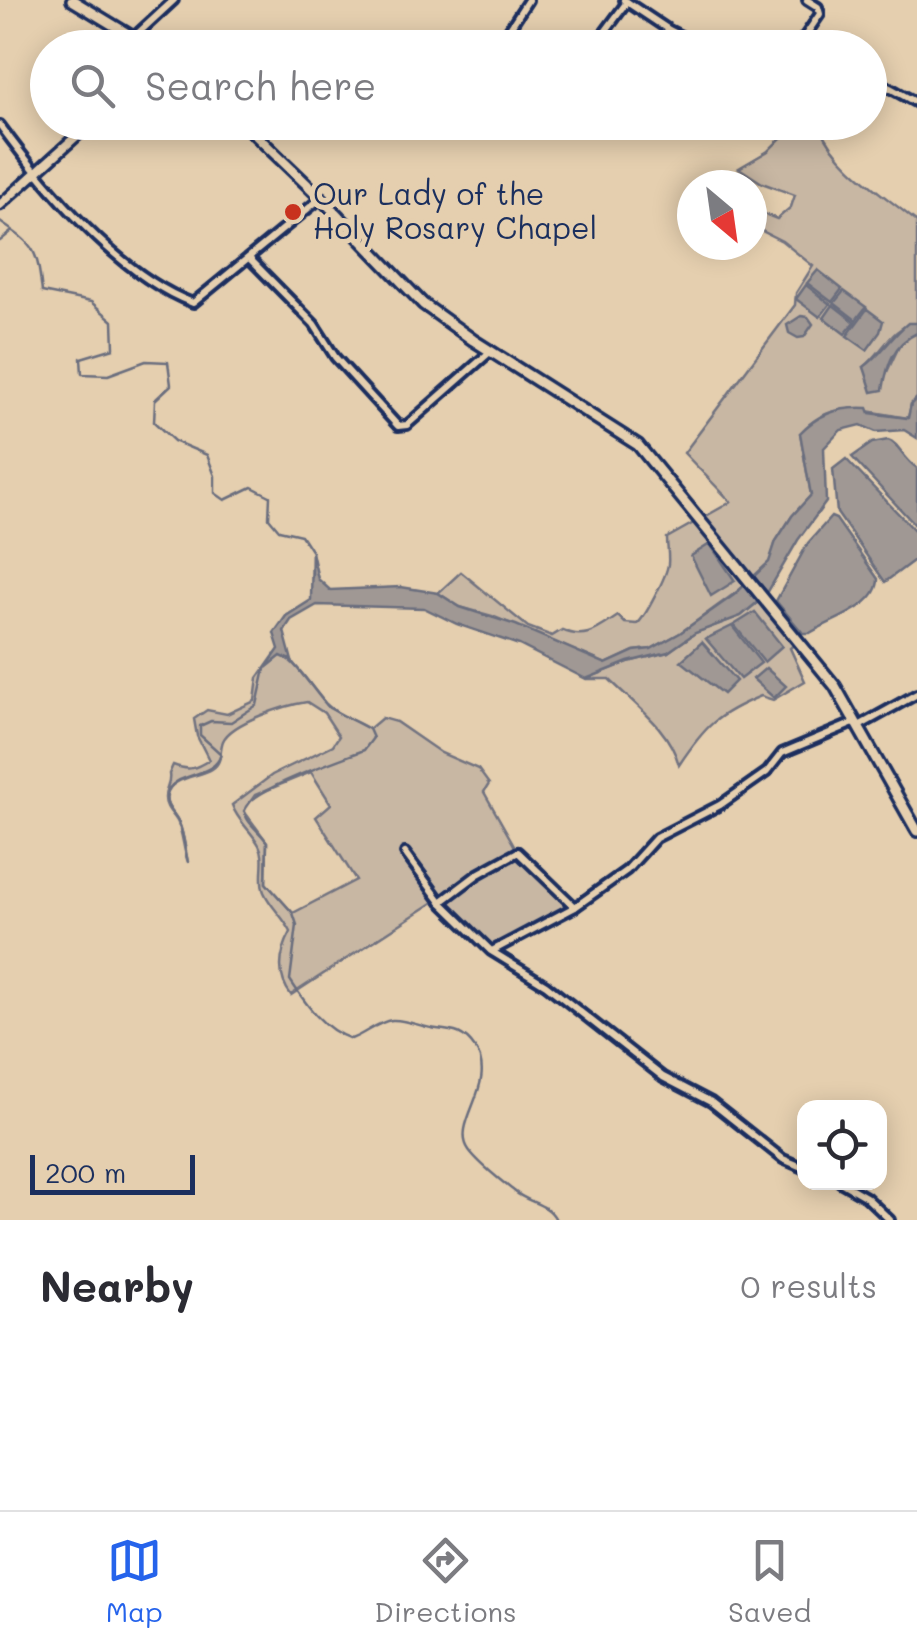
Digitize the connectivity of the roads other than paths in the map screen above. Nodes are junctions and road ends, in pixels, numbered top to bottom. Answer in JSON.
{"nodes":[{"id":1,"x":72,"y":0,"type":"edge"},
{"id":2,"x":174,"y":0,"type":"edge"},
{"id":3,"x":528,"y":0,"type":"edge"},
{"id":4,"x":807,"y":0,"type":"edge"},
{"id":5,"x":626,"y":1,"type":"edge"},
{"id":6,"x":122,"y":30,"type":"edge"},
{"id":7,"x":142,"y":30,"type":"edge"},
{"id":8,"x":508,"y":30,"type":"edge"},
{"id":9,"x":605,"y":30,"type":"edge"},
{"id":10,"x":670,"y":30,"type":"edge"},
{"id":11,"x":808,"y":30,"type":"edge"},
{"id":12,"x":887,"y":86,"type":"edge"},
{"id":13,"x":917,"y":102,"type":"edge"},
{"id":14,"x":0,"y":125,"type":"edge"},
{"id":15,"x":72,"y":140,"type":"edge"},
{"id":16,"x":260,"y":140,"type":"edge"},
{"id":17,"x":36,"y":173,"type":"junction"},
{"id":18,"x":320,"y":198,"type":"junction"},
{"id":19,"x":0,"y":205,"type":"edge"},
{"id":20,"x":249,"y":258,"type":"junction"},
{"id":21,"x":491,"y":351,"type":"junction"},
{"id":22,"x":917,"y":694,"type":"edge"},
{"id":23,"x":858,"y":724,"type":"junction"},
{"id":24,"x":917,"y":831,"type":"edge"},
{"id":25,"x":405,"y":854,"type":"dead end"},
{"id":26,"x":441,"y":902,"type":"junction"},
{"id":27,"x":575,"y":907,"type":"junction"},
{"id":28,"x":491,"y":951,"type":"junction"},
{"id":29,"x":797,"y":1165,"type":"edge"},
{"id":30,"x":854,"y":1190,"type":"edge"},
{"id":31,"x":890,"y":1220,"type":"edge"}],
"edges":[{"from":1,"to":6,"type":"main road"},
{"from":2,"to":7,"type":"street"},
{"from":3,"to":8,"type":"street"},
{"from":4,"to":11,"type":"street"},
{"from":5,"to":9,"type":"street"},
{"from":5,"to":10,"type":"street"},
{"from":12,"to":13,"type":"street"},
{"from":14,"to":17,"type":"street"},
{"from":15,"to":17,"type":"street"},
{"from":16,"to":18,"type":"main road"},
{"from":17,"to":19,"type":"street"},
{"from":17,"to":20,"type":"street"},
{"from":18,"to":20,"type":"street"},
{"from":18,"to":21,"type":"main road"},
{"from":20,"to":21,"type":"street"},
{"from":21,"to":23,"type":"main road"},
{"from":22,"to":23,"type":"street"},
{"from":23,"to":24,"type":"main road"},
{"from":23,"to":27,"type":"street"},
{"from":25,"to":26,"type":"street"},
{"from":26,"to":27,"type":"street"},
{"from":26,"to":28,"type":"street"},
{"from":27,"to":28,"type":"street"},
{"from":28,"to":29,"type":"street"},
{"from":30,"to":31,"type":"street"}]}
